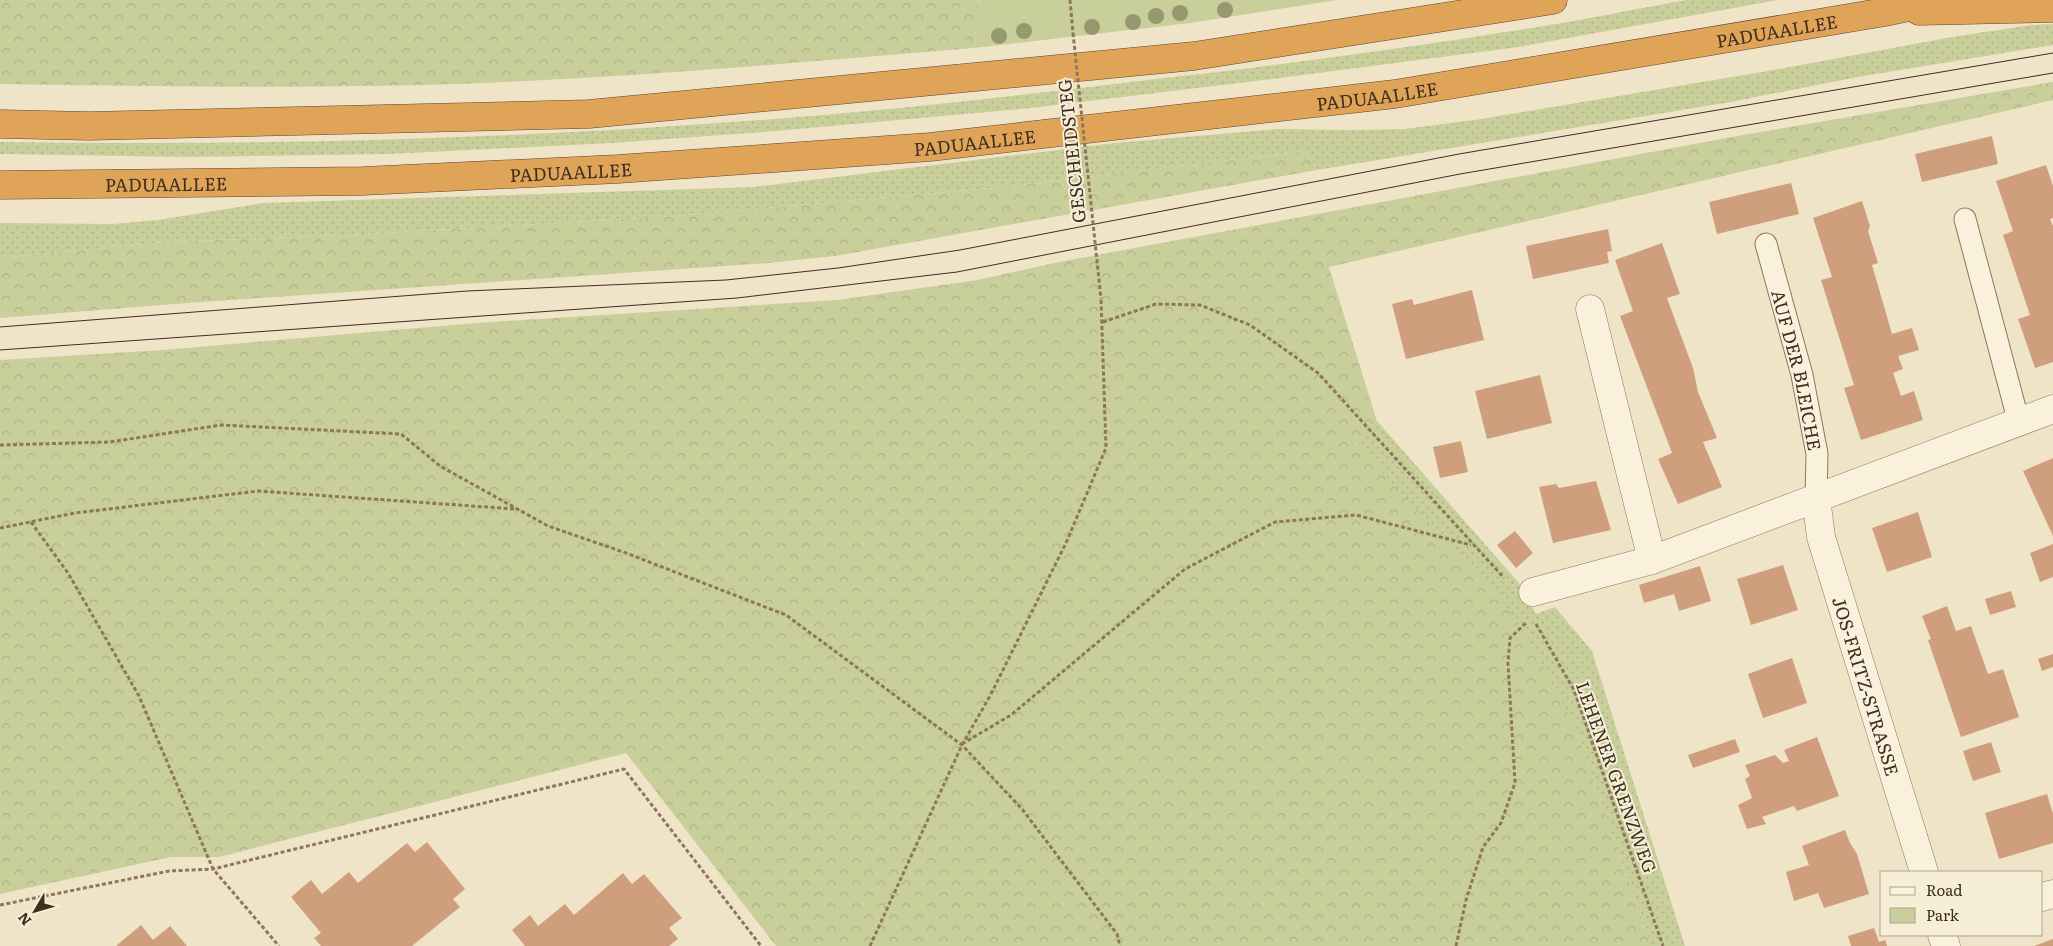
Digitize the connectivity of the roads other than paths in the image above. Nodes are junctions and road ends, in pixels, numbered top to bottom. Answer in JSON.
{"nodes":[{"id":1,"x":1554,"y":0,"type":"edge"},
{"id":2,"x":1941,"y":0,"type":"edge"},
{"id":3,"x":2053,"y":8,"type":"edge"},
{"id":4,"x":1885,"y":12,"type":"junction"},
{"id":5,"x":0,"y":124,"type":"edge"},
{"id":6,"x":0,"y":185,"type":"edge"},
{"id":7,"x":1965,"y":219,"type":"dead end"},
{"id":8,"x":1766,"y":244,"type":"dead end"},
{"id":9,"x":1590,"y":309,"type":"dead end"},
{"id":10,"x":2053,"y":409,"type":"edge"},
{"id":11,"x":2019,"y":423,"type":"junction"},
{"id":12,"x":1816,"y":498,"type":"junction"},
{"id":13,"x":1652,"y":560,"type":"junction"},
{"id":14,"x":1532,"y":605,"type":"road end"},
{"id":15,"x":1924,"y":871,"type":"edge"}],
"edges":[{"from":1,"to":5,"type":"highway"},
{"from":2,"to":4,"type":"highway","name":"PADUAALLEE"},
{"from":3,"to":4,"type":"highway"},
{"from":4,"to":6,"type":"highway","name":"PADUAALLEE"},
{"from":7,"to":11,"type":"lane"},
{"from":8,"to":12,"type":"lane","name":"AUF DER BLEICHE"},
{"from":9,"to":13,"type":"street"},
{"from":10,"to":11,"type":"street"},
{"from":11,"to":12,"type":"street"},
{"from":12,"to":13,"type":"street"},
{"from":12,"to":15,"type":"street","name":"JOS-FRITZ-STRASSE"},
{"from":13,"to":14,"type":"street"}]}
